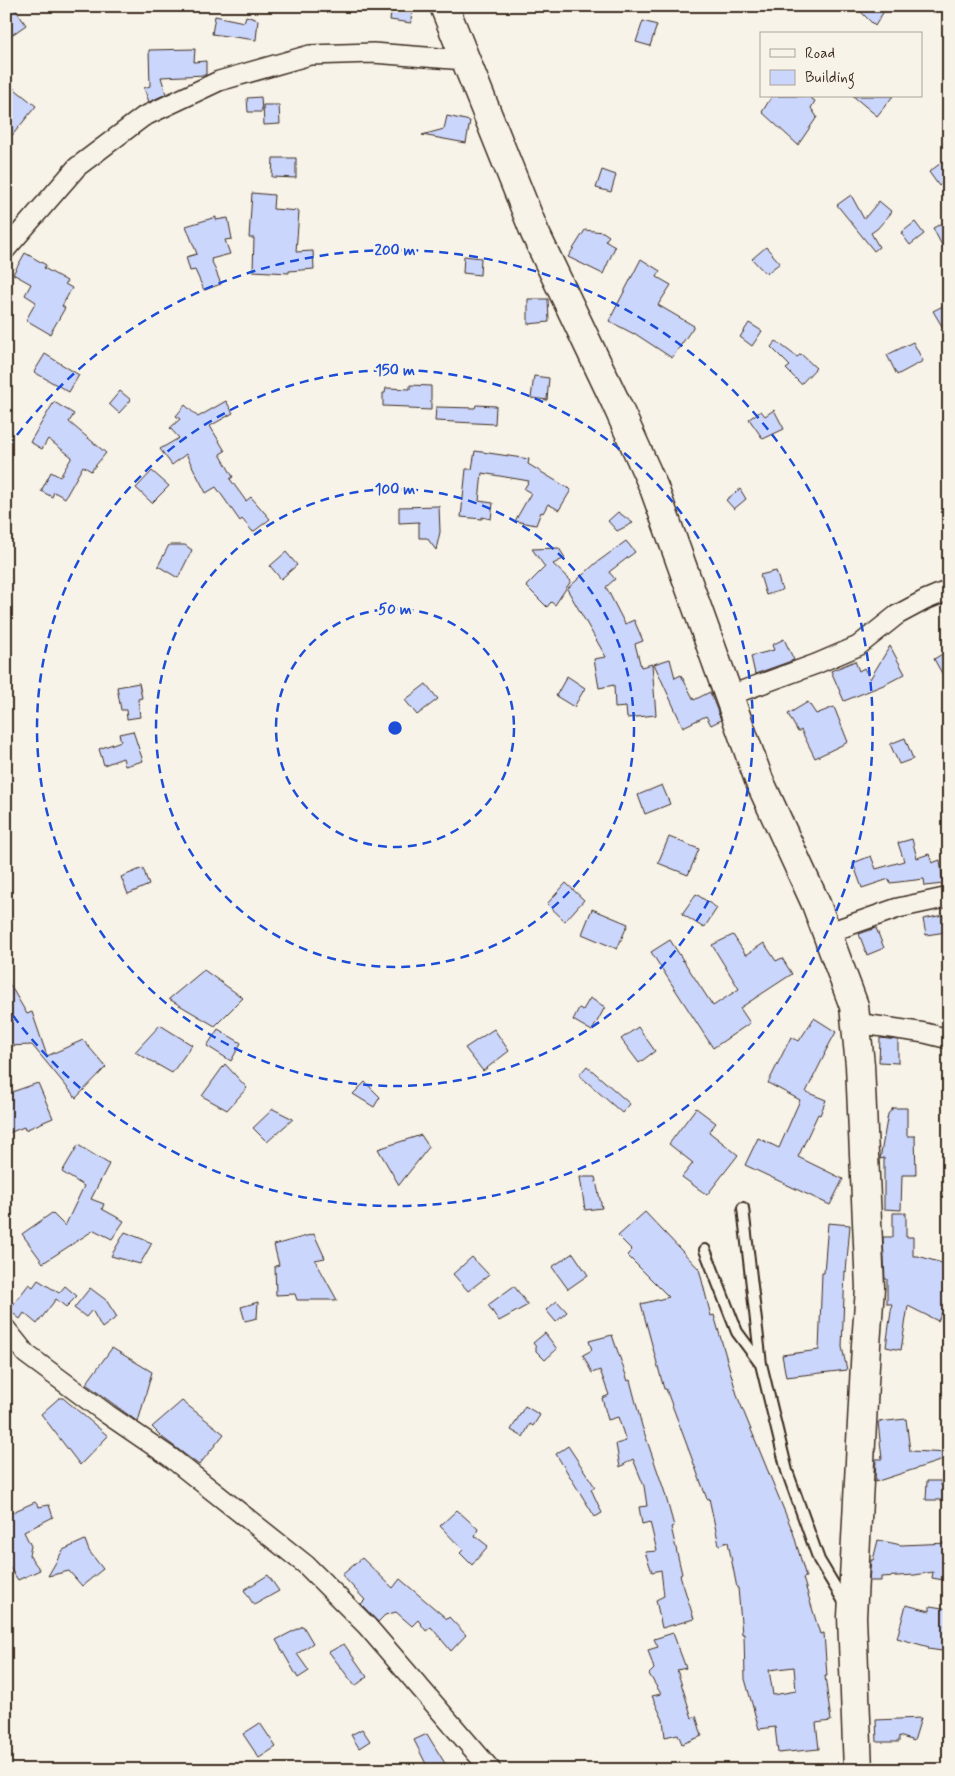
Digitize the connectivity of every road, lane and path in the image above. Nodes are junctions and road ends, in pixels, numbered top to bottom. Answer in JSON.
{"nodes":[{"id":1,"x":444,"y":6,"type":"edge"},
{"id":2,"x":465,"y":60,"type":"junction"},
{"id":3,"x":6,"y":248,"type":"edge"},
{"id":4,"x":949,"y":590,"type":"edge"},
{"id":5,"x":728,"y":696,"type":"junction"},
{"id":6,"x":949,"y":897,"type":"edge"},
{"id":7,"x":827,"y":933,"type":"junction"},
{"id":8,"x":856,"y":1022,"type":"junction"},
{"id":9,"x":949,"y":1038,"type":"edge"},
{"id":10,"x":743,"y":1208,"type":"dead end"},
{"id":11,"x":705,"y":1250,"type":"dead end"},
{"id":12,"x":6,"y":1329,"type":"edge"},
{"id":13,"x":761,"y":1364,"type":"junction"},
{"id":14,"x":852,"y":1617,"type":"junction"},
{"id":15,"x":491,"y":1770,"type":"edge"},
{"id":16,"x":858,"y":1770,"type":"edge"}],
"edges":[{"from":1,"to":2,"type":"street"},
{"from":2,"to":3,"type":"street"},
{"from":2,"to":5,"type":"street"},
{"from":4,"to":5,"type":"street"},
{"from":5,"to":7,"type":"street"},
{"from":6,"to":7,"type":"street"},
{"from":7,"to":8,"type":"street"},
{"from":8,"to":9,"type":"street"},
{"from":8,"to":14,"type":"street"},
{"from":10,"to":13,"type":"lane"},
{"from":11,"to":13,"type":"lane"},
{"from":12,"to":15,"type":"street"},
{"from":13,"to":14,"type":"lane"},
{"from":14,"to":16,"type":"street"}]}
